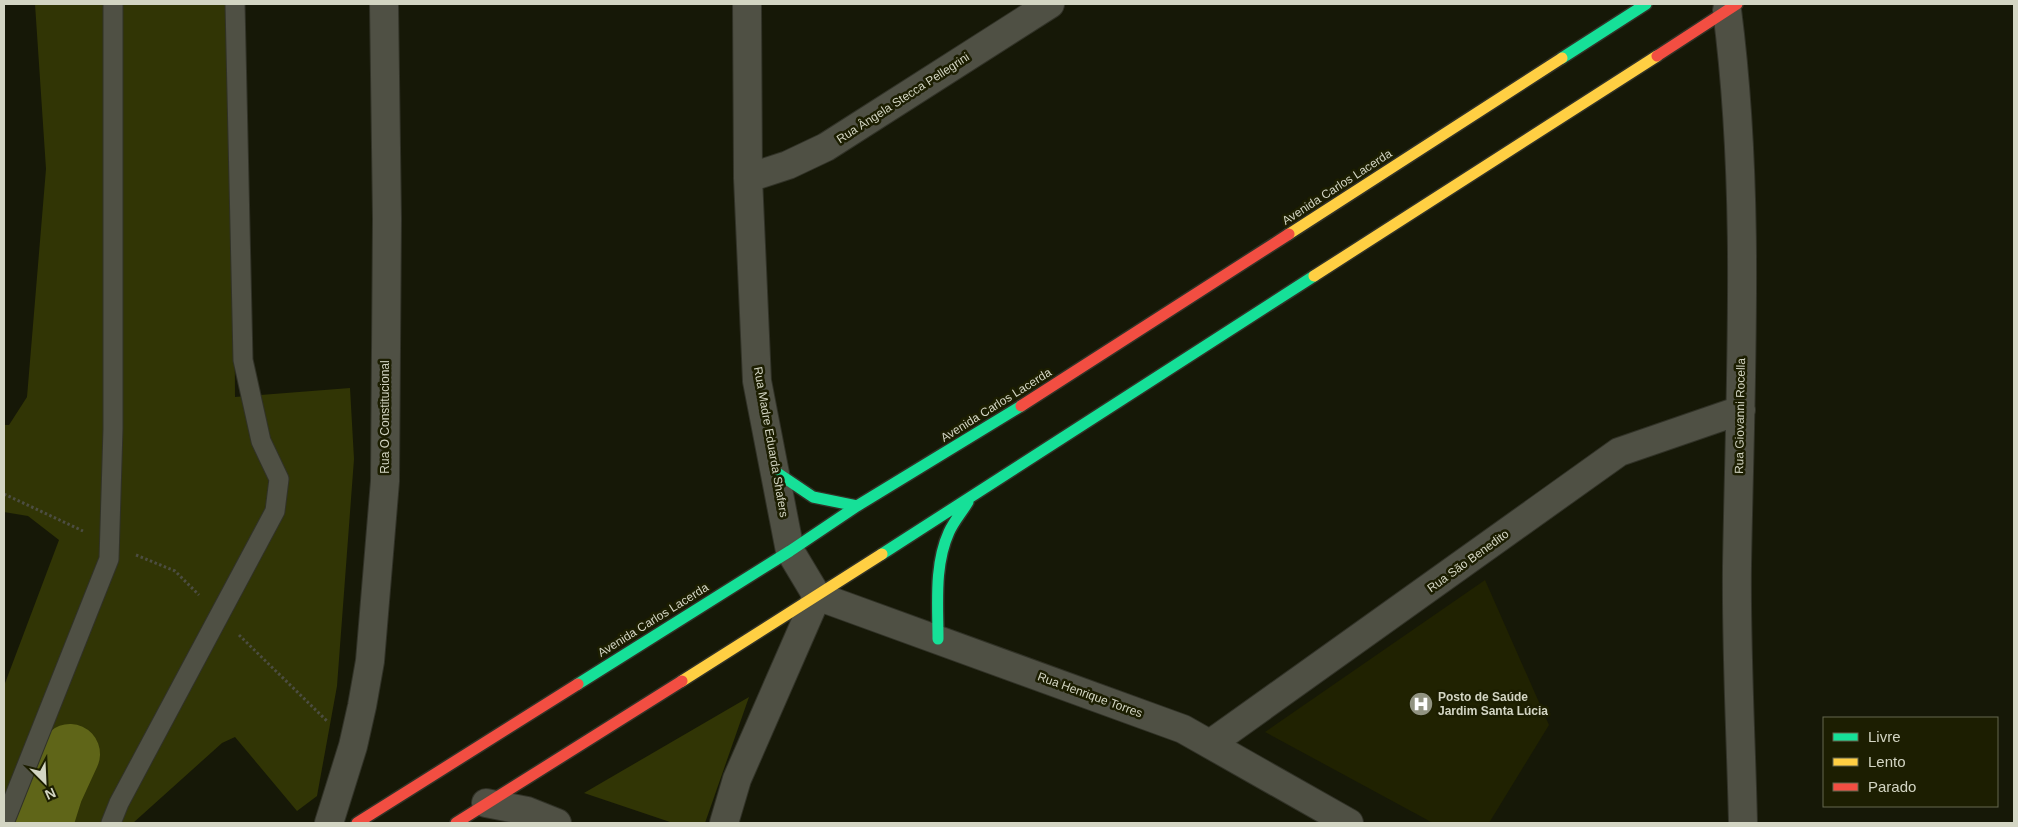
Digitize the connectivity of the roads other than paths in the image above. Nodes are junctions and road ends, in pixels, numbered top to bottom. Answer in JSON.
{"nodes":[{"id":1,"x":113,"y":4,"type":"edge"},
{"id":2,"x":235,"y":4,"type":"edge"},
{"id":3,"x":384,"y":4,"type":"edge"},
{"id":4,"x":747,"y":4,"type":"edge"},
{"id":5,"x":1050,"y":4,"type":"edge"},
{"id":6,"x":1646,"y":4,"type":"edge"},
{"id":7,"x":1732,"y":7,"type":"edge"},
{"id":8,"x":748,"y":178,"type":"junction"},
{"id":9,"x":1741,"y":410,"type":"junction"},
{"id":10,"x":776,"y":472,"type":"junction"},
{"id":11,"x":971,"y":497,"type":"junction"},
{"id":12,"x":857,"y":506,"type":"junction"},
{"id":13,"x":790,"y":551,"type":"junction"},
{"id":14,"x":817,"y":596,"type":"junction"},
{"id":15,"x":938,"y":639,"type":"junction"},
{"id":16,"x":1210,"y":744,"type":"junction"},
{"id":17,"x":486,"y":803,"type":"junction"},
{"id":18,"x":4,"y":823,"type":"edge"},
{"id":19,"x":111,"y":823,"type":"edge"},
{"id":20,"x":328,"y":823,"type":"edge"},
{"id":21,"x":357,"y":823,"type":"edge"},
{"id":22,"x":456,"y":823,"type":"edge"},
{"id":23,"x":557,"y":823,"type":"edge"},
{"id":24,"x":724,"y":823,"type":"edge"},
{"id":25,"x":1349,"y":823,"type":"edge"},
{"id":26,"x":1743,"y":823,"type":"edge"}],
"edges":[{"from":1,"to":18,"type":"lane"},
{"from":2,"to":19,"type":"lane"},
{"from":3,"to":20,"type":"street","name":"Rua O Constitucional"},
{"from":4,"to":8,"type":"street","name":"Rua Madre Eduarda Shafers"},
{"from":5,"to":8,"type":"street","name":"Rua Ângela Stecca Pellegrini"},
{"from":6,"to":12,"type":"main road","name":"Avenida Carlos Lacerda"},
{"from":7,"to":9,"type":"street","name":"Rua Giovanni Rocella"},
{"from":7,"to":11,"type":"main road"},
{"from":8,"to":10,"type":"street","name":"Rua Madre Eduarda Shafers"},
{"from":9,"to":16,"type":"street","name":"Rua São Benedito"},
{"from":9,"to":26,"type":"street","name":"Rua Giovanni Rocella"},
{"from":10,"to":12,"type":"main road"},
{"from":10,"to":13,"type":"street","name":"Rua Madre Eduarda Shafers"},
{"from":11,"to":14,"type":"main road"},
{"from":11,"to":15,"type":"main road"},
{"from":12,"to":13,"type":"main road","name":"Avenida Carlos Lacerda"},
{"from":13,"to":14,"type":"street","name":"Rua Madre Eduarda Shafers"},
{"from":13,"to":21,"type":"main road","name":"Avenida Carlos Lacerda"},
{"from":14,"to":15,"type":"street","name":"Rua Henrique Torres"},
{"from":14,"to":17,"type":"main road"},
{"from":14,"to":24,"type":"street"},
{"from":15,"to":16,"type":"street","name":"Rua Henrique Torres"},
{"from":16,"to":25,"type":"street","name":"Rua Henrique Torres"},
{"from":17,"to":22,"type":"main road"},
{"from":17,"to":23,"type":"street"}]}
